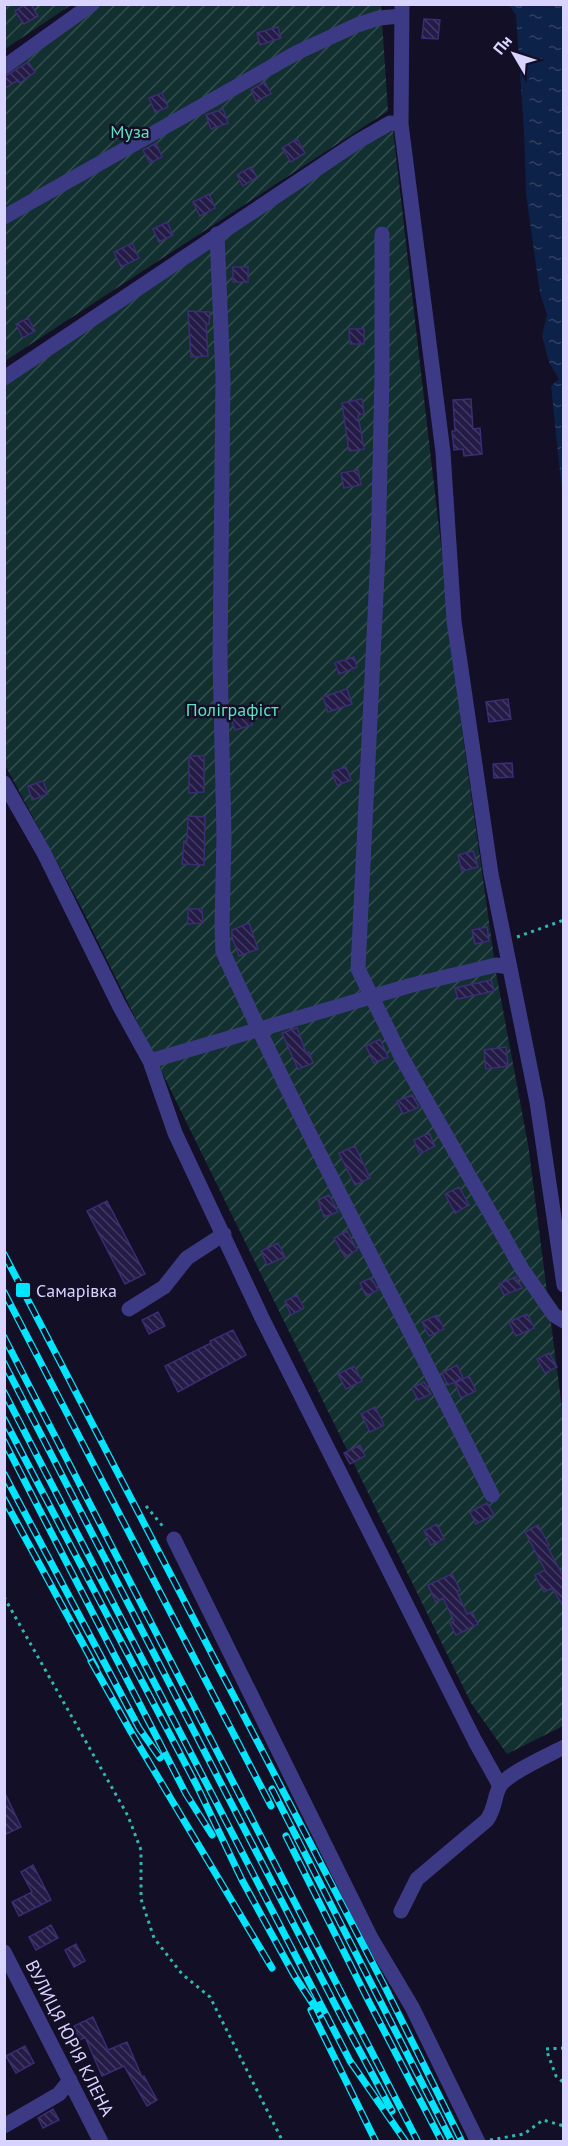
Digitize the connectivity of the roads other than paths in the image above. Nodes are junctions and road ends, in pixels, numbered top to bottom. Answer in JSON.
{"nodes":[{"id":1,"x":92,"y":4,"type":"edge"},
{"id":2,"x":402,"y":10,"type":"edge"},
{"id":3,"x":4,"y":67,"type":"edge"},
{"id":4,"x":401,"y":124,"type":"junction"},
{"id":5,"x":4,"y":217,"type":"edge"},
{"id":6,"x":217,"y":234,"type":"junction"},
{"id":7,"x":382,"y":234,"type":"dead end"},
{"id":8,"x":4,"y":378,"type":"edge"},
{"id":9,"x":4,"y":783,"type":"edge"},
{"id":10,"x":509,"y":967,"type":"junction"},
{"id":11,"x":372,"y":997,"type":"junction"},
{"id":12,"x":259,"y":1029,"type":"junction"},
{"id":13,"x":150,"y":1061,"type":"junction"},
{"id":14,"x":224,"y":1234,"type":"junction"},
{"id":15,"x":564,"y":1285,"type":"edge"},
{"id":16,"x":129,"y":1309,"type":"dead end"},
{"id":17,"x":564,"y":1321,"type":"edge"},
{"id":18,"x":492,"y":1495,"type":"dead end"},
{"id":19,"x":174,"y":1539,"type":"road end"},
{"id":20,"x":564,"y":1747,"type":"edge"},
{"id":21,"x":500,"y":1785,"type":"junction"},
{"id":22,"x":401,"y":1911,"type":"dead end"},
{"id":23,"x":4,"y":1952,"type":"edge"},
{"id":24,"x":70,"y":2080,"type":"junction"},
{"id":25,"x":4,"y":2126,"type":"edge"},
{"id":26,"x":101,"y":2142,"type":"edge"},
{"id":27,"x":478,"y":2142,"type":"edge"}],
"edges":[{"from":1,"to":3,"type":"street"},
{"from":2,"to":4,"type":"street"},
{"from":2,"to":5,"type":"street"},
{"from":4,"to":6,"type":"street"},
{"from":4,"to":10,"type":"street"},
{"from":6,"to":8,"type":"street"},
{"from":6,"to":12,"type":"street"},
{"from":7,"to":11,"type":"street"},
{"from":9,"to":13,"type":"street"},
{"from":10,"to":11,"type":"street"},
{"from":10,"to":15,"type":"street"},
{"from":11,"to":12,"type":"street"},
{"from":11,"to":17,"type":"street"},
{"from":12,"to":13,"type":"street"},
{"from":12,"to":18,"type":"street"},
{"from":13,"to":14,"type":"street"},
{"from":14,"to":16,"type":"street"},
{"from":14,"to":21,"type":"street"},
{"from":19,"to":27,"type":"street"},
{"from":20,"to":21,"type":"street"},
{"from":21,"to":22,"type":"street"},
{"from":23,"to":24,"type":"street","name":"ВУЛИЦЯ ЮРІЯ КЛЕНА"},
{"from":24,"to":25,"type":"street"},
{"from":24,"to":26,"type":"street","name":"ВУЛИЦЯ ЮРІЯ КЛЕНА"}]}
